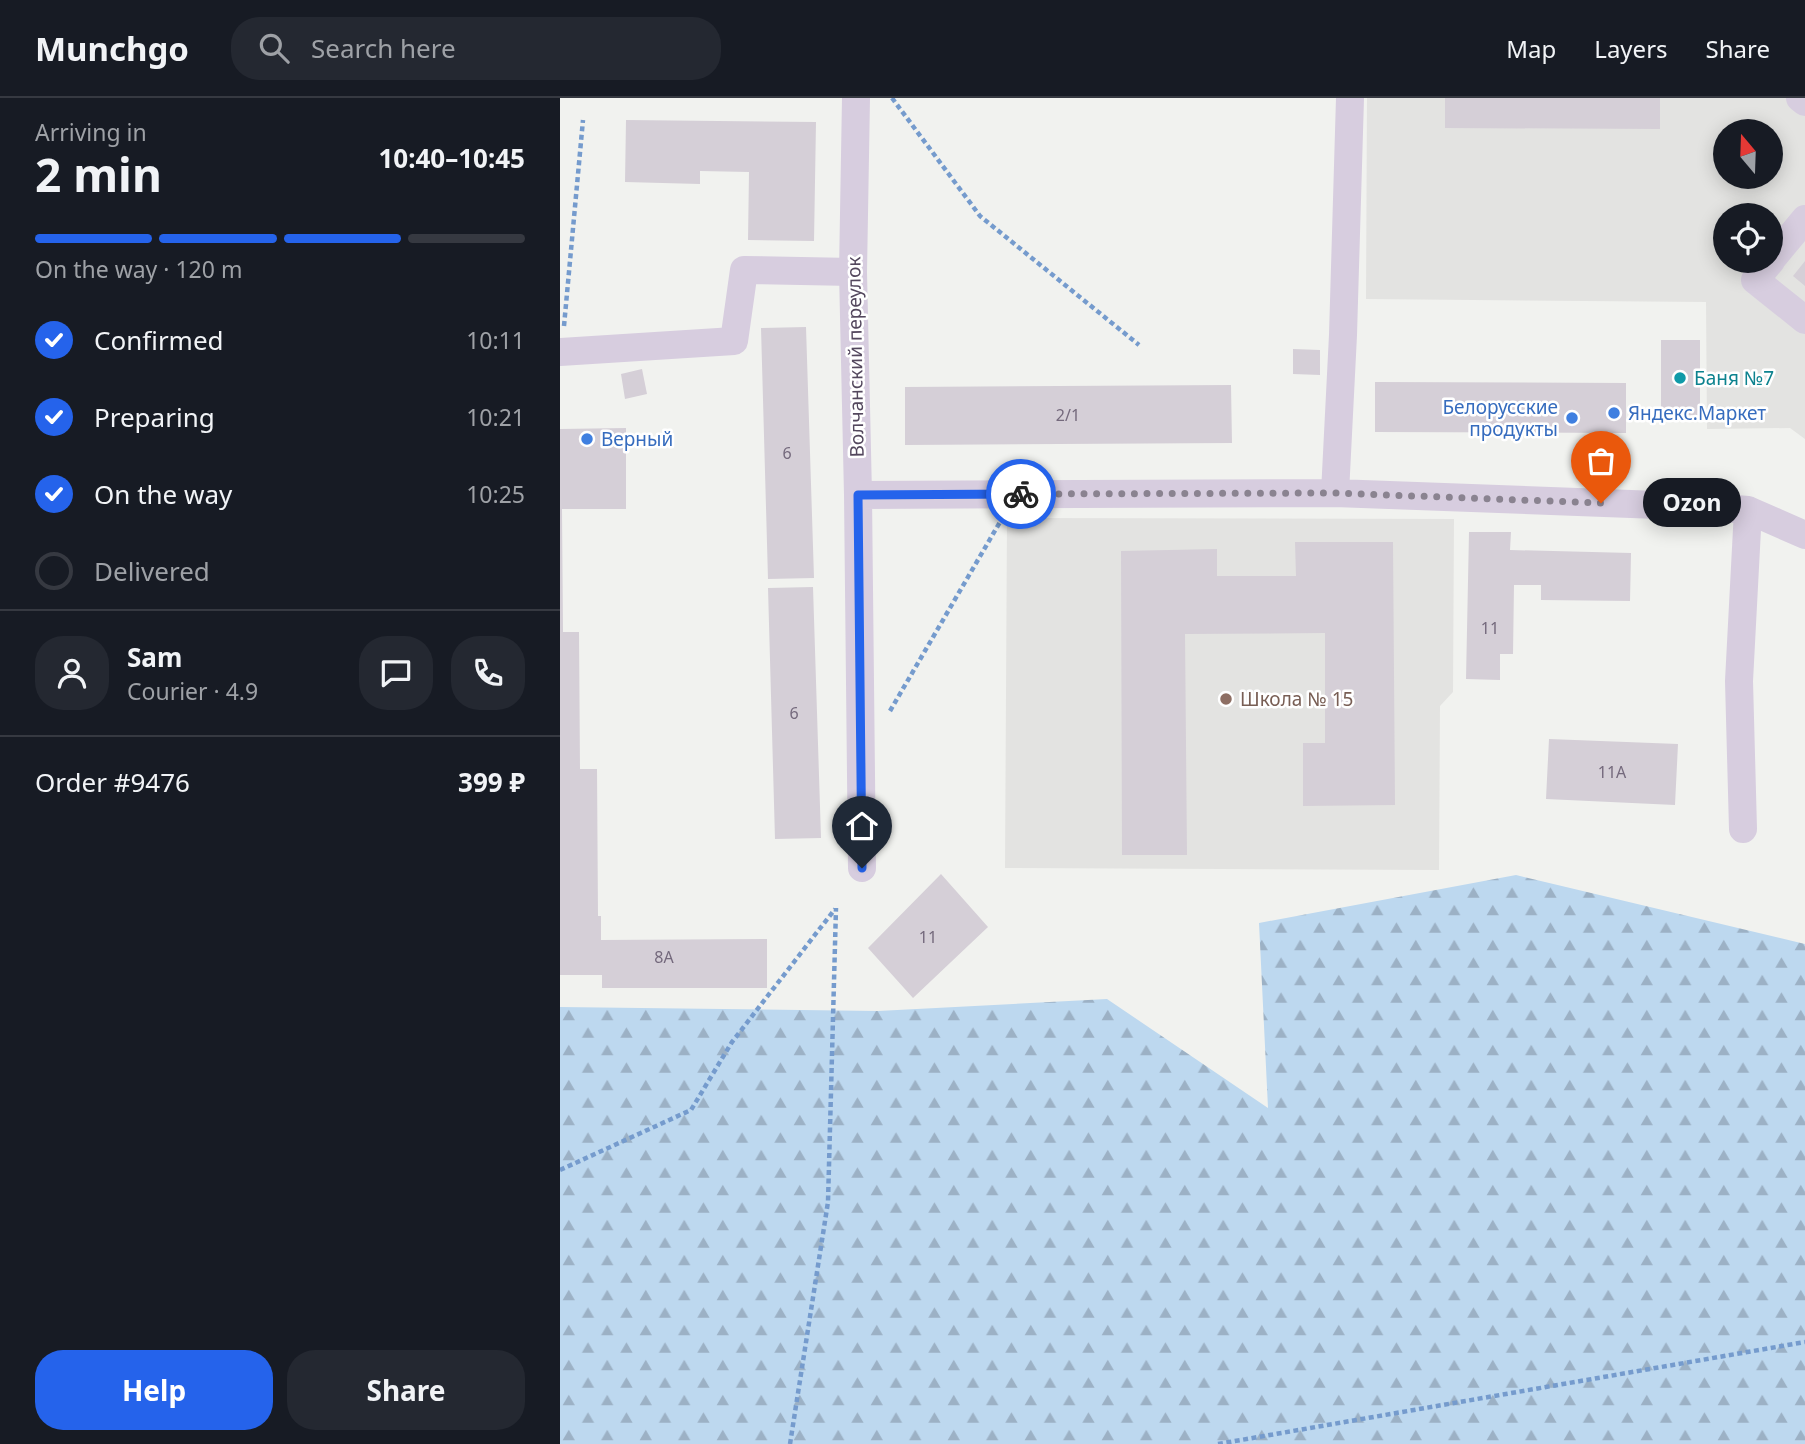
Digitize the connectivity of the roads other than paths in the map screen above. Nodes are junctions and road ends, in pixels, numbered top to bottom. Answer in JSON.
{"nodes":[{"id":1,"x":856,"y":98,"type":"edge"},
{"id":2,"x":1350,"y":98,"type":"edge"},
{"id":3,"x":1800,"y":98,"type":"edge"},
{"id":4,"x":1805,"y":102,"type":"edge"},
{"id":5,"x":1805,"y":219,"type":"edge"},
{"id":6,"x":1783,"y":246,"type":"edge"},
{"id":7,"x":853,"y":272,"type":"junction"},
{"id":8,"x":1761,"y":273,"type":"edge"},
{"id":9,"x":1805,"y":320,"type":"edge"},
{"id":10,"x":561,"y":352,"type":"edge"},
{"id":11,"x":1335,"y":493,"type":"junction"},
{"id":12,"x":858,"y":495,"type":"junction"},
{"id":13,"x":1748,"y":510,"type":"junction"},
{"id":14,"x":1805,"y":535,"type":"edge"},
{"id":15,"x":1743,"y":829,"type":"dead end"},
{"id":16,"x":862,"y":868,"type":"dead end"}],
"edges":[{"from":1,"to":7,"type":"street","name":"Волчанский переулок"},
{"from":2,"to":11,"type":"street"},
{"from":3,"to":4,"type":"street"},
{"from":5,"to":6,"type":"street"},
{"from":7,"to":10,"type":"street"},
{"from":7,"to":12,"type":"street","name":"Волчанский переулок"},
{"from":8,"to":9,"type":"street"},
{"from":11,"to":12,"type":"street"},
{"from":11,"to":13,"type":"street"},
{"from":12,"to":16,"type":"street","name":"Волчанский переулок"},
{"from":13,"to":14,"type":"street"},
{"from":13,"to":15,"type":"street"}]}
